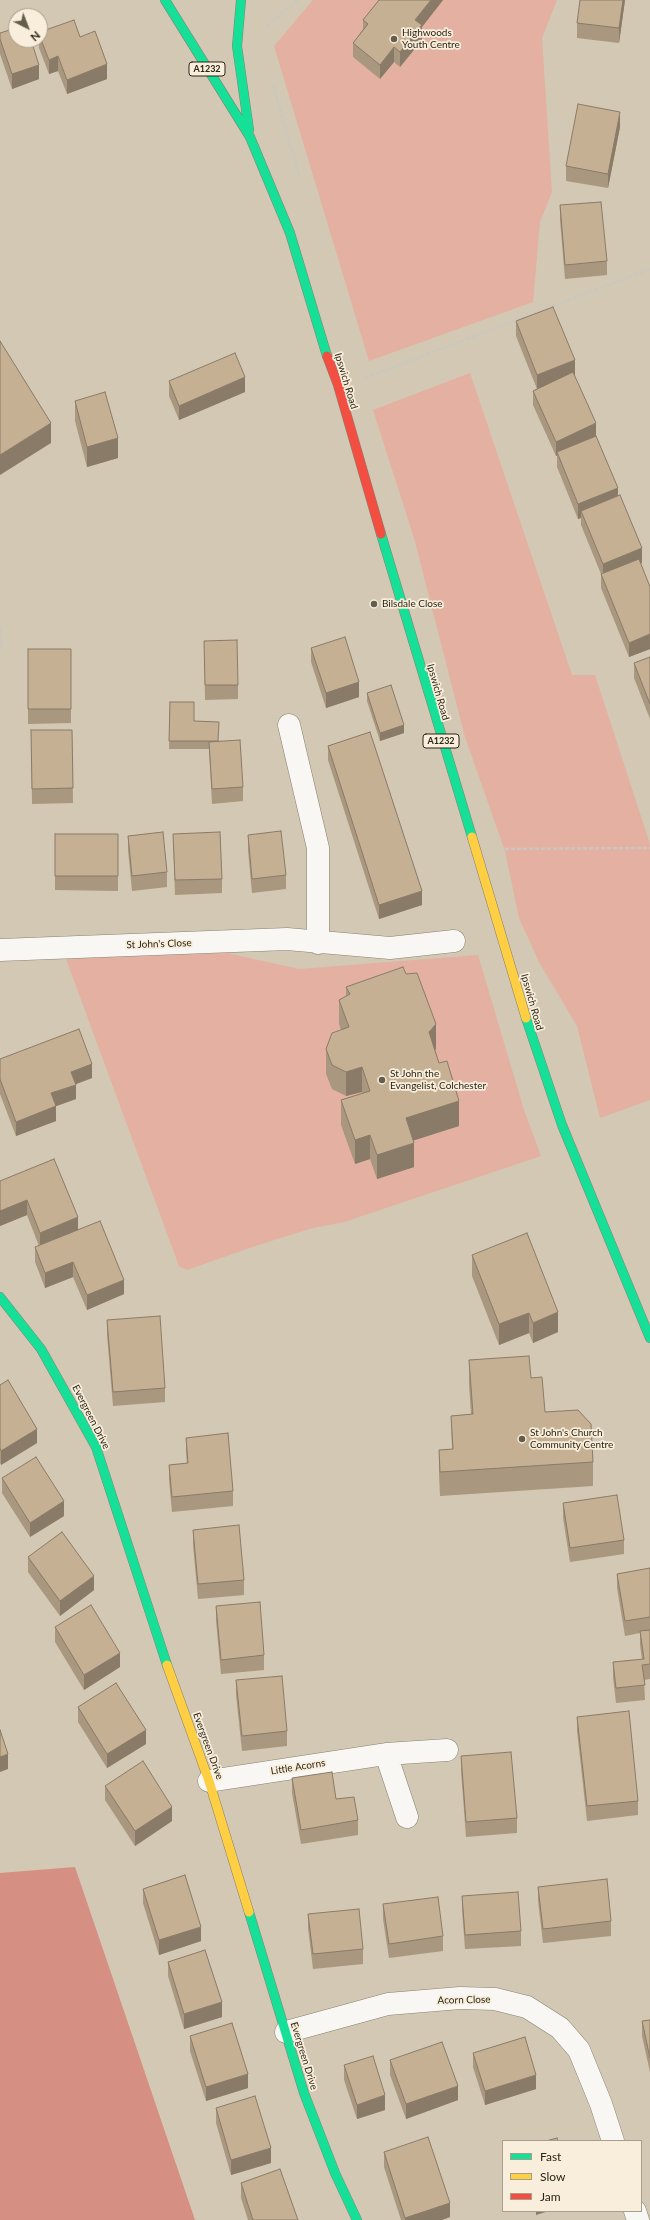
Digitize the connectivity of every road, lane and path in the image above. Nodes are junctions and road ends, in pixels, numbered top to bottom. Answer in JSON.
{"nodes":[{"id":1,"x":165,"y":0,"type":"edge"},
{"id":2,"x":241,"y":0,"type":"edge"},
{"id":3,"x":298,"y":0,"type":"edge"},
{"id":4,"x":264,"y":28,"type":"dead end"},
{"id":5,"x":271,"y":78,"type":"dead end"},
{"id":6,"x":250,"y":137,"type":"junction"},
{"id":7,"x":301,"y":184,"type":"dead end"},
{"id":8,"x":650,"y":269,"type":"edge"},
{"id":9,"x":338,"y":385,"type":"junction"},
{"id":10,"x":0,"y":629,"type":"edge"},
{"id":11,"x":0,"y":648,"type":"edge"},
{"id":12,"x":289,"y":725,"type":"dead end"},
{"id":13,"x":650,"y":848,"type":"edge"},
{"id":14,"x":502,"y":849,"type":"dead end"},
{"id":15,"x":454,"y":941,"type":"dead end"},
{"id":16,"x":318,"y":943,"type":"junction"},
{"id":17,"x":0,"y":950,"type":"edge"},
{"id":18,"x":0,"y":1297,"type":"edge"},
{"id":19,"x":650,"y":1338,"type":"edge"},
{"id":20,"x":447,"y":1750,"type":"dead end"},
{"id":21,"x":386,"y":1754,"type":"junction"},
{"id":22,"x":209,"y":1781,"type":"junction"},
{"id":23,"x":407,"y":1817,"type":"dead end"},
{"id":24,"x":286,"y":2032,"type":"junction"},
{"id":25,"x":613,"y":2140,"type":"edge"},
{"id":26,"x":357,"y":2220,"type":"edge"}],
"edges":[{"from":1,"to":6,"type":"main road","name":"Ipswich Road","number":"A1232"},
{"from":2,"to":6,"type":"main road","name":"Ipswich Road","number":"A1232"},
{"from":3,"to":4,"type":"path"},
{"from":5,"to":7,"type":"path"},
{"from":6,"to":9,"type":"main road","name":"Ipswich Road","number":"A1232"},
{"from":8,"to":9,"type":"path"},
{"from":9,"to":19,"type":"main road","name":"Ipswich Road","number":"A1232"},
{"from":10,"to":11,"type":"path"},
{"from":12,"to":16,"type":"street"},
{"from":13,"to":14,"type":"path"},
{"from":15,"to":16,"type":"street","name":"St John's Close"},
{"from":16,"to":17,"type":"street","name":"St John's Close"},
{"from":18,"to":22,"type":"main road","name":"Evergreen Drive"},
{"from":20,"to":21,"type":"street","name":"Little Acorns"},
{"from":21,"to":22,"type":"street","name":"Little Acorns"},
{"from":21,"to":23,"type":"street"},
{"from":22,"to":24,"type":"main road","name":"Evergreen Drive"},
{"from":24,"to":25,"type":"street","name":"Acorn Close"},
{"from":24,"to":26,"type":"main road","name":"Evergreen Drive"}]}
